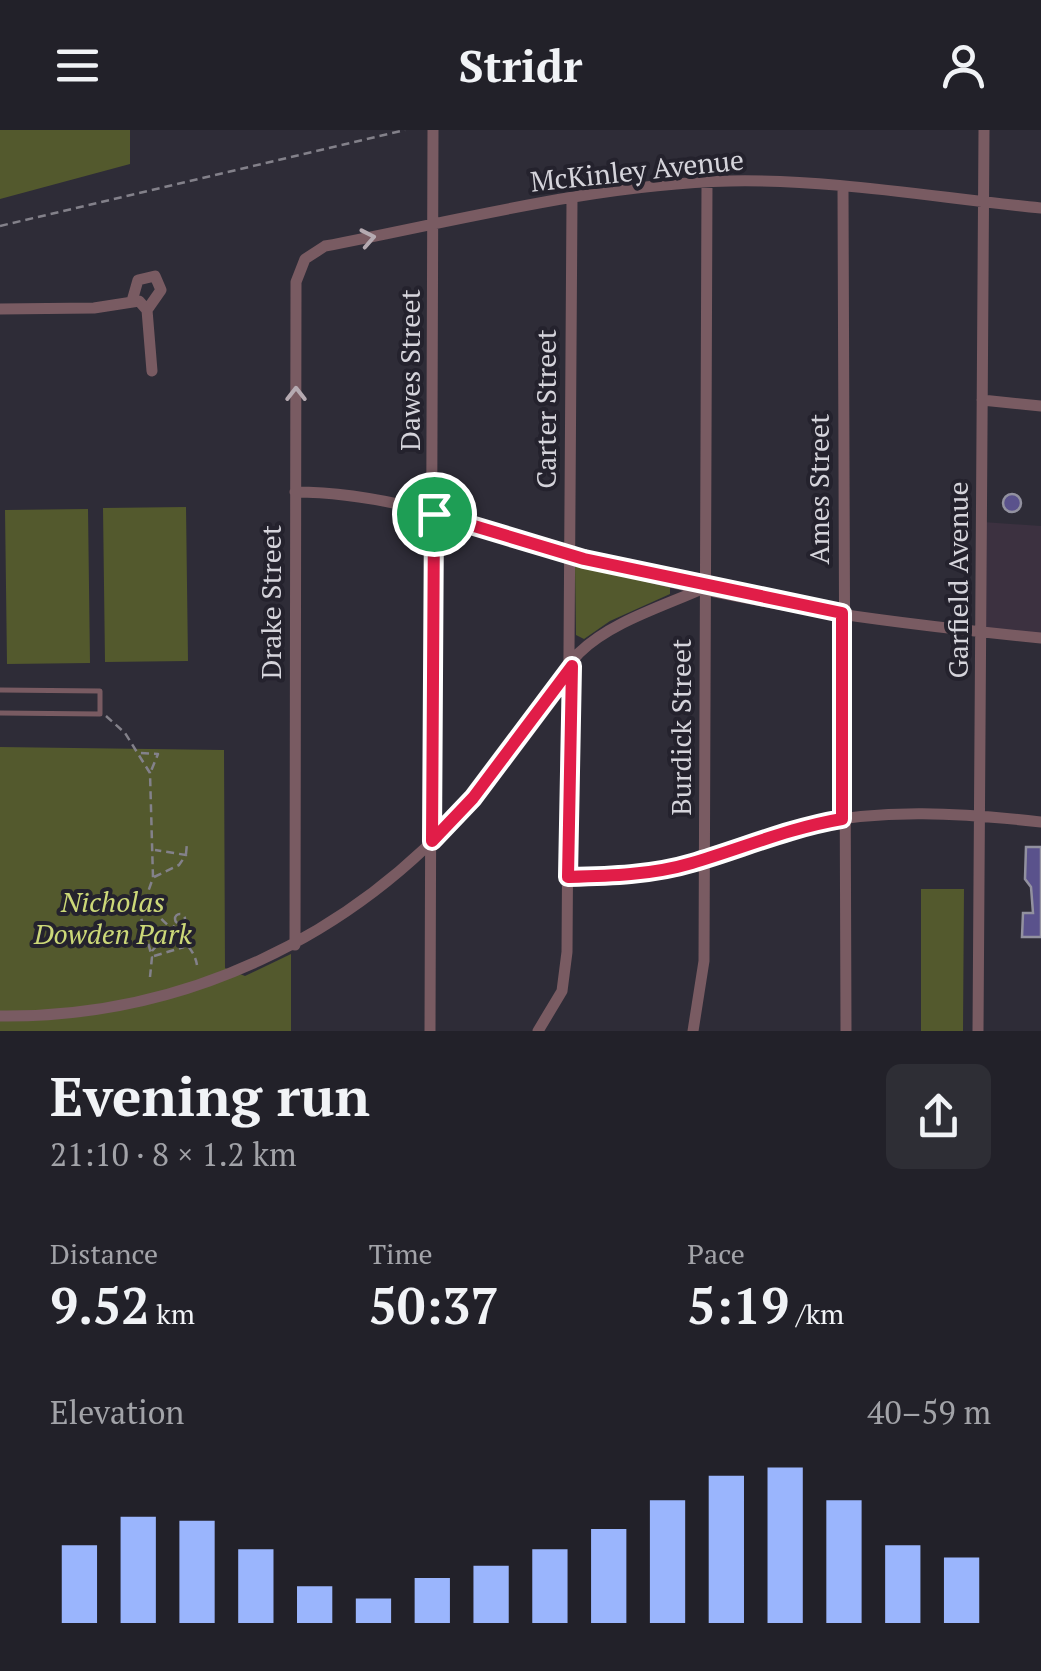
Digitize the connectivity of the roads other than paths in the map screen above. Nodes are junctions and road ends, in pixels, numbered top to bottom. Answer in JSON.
{"nodes":[{"id":1,"x":433,"y":130,"type":"edge"},
{"id":2,"x":984,"y":130,"type":"edge"},
{"id":3,"x":707,"y":183,"type":"junction"},
{"id":4,"x":844,"y":187,"type":"junction"},
{"id":5,"x":572,"y":200,"type":"junction"},
{"id":6,"x":983,"y":202,"type":"junction"},
{"id":7,"x":1041,"y":208,"type":"edge"},
{"id":8,"x":435,"y":225,"type":"junction"},
{"id":9,"x":304,"y":260,"type":"joint"},
{"id":10,"x":132,"y":301,"type":"junction"},
{"id":11,"x":0,"y":309,"type":"edge"},
{"id":12,"x":146,"y":310,"type":"junction"},
{"id":13,"x":152,"y":370,"type":"dead end"},
{"id":14,"x":982,"y":400,"type":"junction"},
{"id":15,"x":1041,"y":406,"type":"edge"},
{"id":16,"x":296,"y":492,"type":"junction"},
{"id":17,"x":434,"y":514,"type":"junction"},
{"id":18,"x":571,"y":554,"type":"junction"},
{"id":19,"x":706,"y":587,"type":"junction"},
{"id":20,"x":842,"y":613,"type":"junction"},
{"id":21,"x":983,"y":632,"type":"junction"},
{"id":22,"x":1041,"y":638,"type":"edge"},
{"id":23,"x":572,"y":666,"type":"junction"},
{"id":24,"x":0,"y":690,"type":"edge"},
{"id":25,"x":0,"y":713,"type":"edge"},
{"id":26,"x":979,"y":815,"type":"junction"},
{"id":27,"x":842,"y":819,"type":"junction"},
{"id":28,"x":1041,"y":822,"type":"edge"},
{"id":29,"x":432,"y":841,"type":"junction"},
{"id":30,"x":704,"y":859,"type":"junction"},
{"id":31,"x":568,"y":877,"type":"junction"},
{"id":32,"x":295,"y":946,"type":"junction"},
{"id":33,"x":0,"y":1016,"type":"edge"},
{"id":34,"x":430,"y":1031,"type":"edge"},
{"id":35,"x":538,"y":1031,"type":"edge"},
{"id":36,"x":693,"y":1031,"type":"edge"},
{"id":37,"x":846,"y":1031,"type":"edge"},
{"id":38,"x":978,"y":1031,"type":"edge"}],
"edges":[{"from":1,"to":8,"type":"street","name":"Dawes Street"},
{"from":2,"to":6,"type":"street","name":"Garfield Avenue"},
{"from":3,"to":4,"type":"street","name":"McKinley Avenue"},
{"from":3,"to":5,"type":"street","name":"McKinley Avenue"},
{"from":3,"to":19,"type":"street","name":"Burdick Street"},
{"from":4,"to":6,"type":"street","name":"McKinley Avenue"},
{"from":4,"to":20,"type":"street","name":"Ames Street"},
{"from":5,"to":8,"type":"street","name":"McKinley Avenue"},
{"from":5,"to":18,"type":"street","name":"Carter Street"},
{"from":6,"to":7,"type":"street","name":"McKinley Avenue"},
{"from":6,"to":14,"type":"street","name":"Garfield Avenue"},
{"from":9,"to":8,"type":"street","name":"McKinley Avenue","one_way":true},
{"from":8,"to":17,"type":"street","name":"Dawes Street"},
{"from":16,"to":9,"type":"street","name":"Drake Street","one_way":true},
{"from":10,"to":11,"type":"street"},
{"from":10,"to":12,"type":"street"},
{"from":10,"to":12,"type":"street"},
{"from":12,"to":13,"type":"street"},
{"from":14,"to":15,"type":"street"},
{"from":14,"to":21,"type":"street","name":"Garfield Avenue"},
{"from":16,"to":17,"type":"street"},
{"from":16,"to":32,"type":"street","name":"Drake Street"},
{"from":17,"to":18,"type":"street"},
{"from":17,"to":29,"type":"street","name":"Dawes Street"},
{"from":18,"to":19,"type":"street"},
{"from":18,"to":23,"type":"street","name":"Carter Street"},
{"from":19,"to":20,"type":"street"},
{"from":19,"to":23,"type":"street"},
{"from":19,"to":30,"type":"street","name":"Burdick Street"},
{"from":20,"to":21,"type":"street"},
{"from":20,"to":27,"type":"street","name":"Ames Street"},
{"from":21,"to":22,"type":"street"},
{"from":21,"to":26,"type":"street","name":"Garfield Avenue"},
{"from":23,"to":29,"type":"street"},
{"from":23,"to":31,"type":"street","name":"Carter Street"},
{"from":24,"to":25,"type":"lane"},
{"from":26,"to":27,"type":"street"},
{"from":26,"to":28,"type":"street"},
{"from":26,"to":38,"type":"street","name":"Garfield Avenue"},
{"from":27,"to":30,"type":"street"},
{"from":27,"to":37,"type":"street","name":"Ames Street"},
{"from":29,"to":32,"type":"street"},
{"from":29,"to":34,"type":"street","name":"Dawes Street"},
{"from":30,"to":31,"type":"street"},
{"from":30,"to":36,"type":"street","name":"Burdick Street"},
{"from":31,"to":35,"type":"street","name":"Carter Street"},
{"from":32,"to":33,"type":"street"}]}
